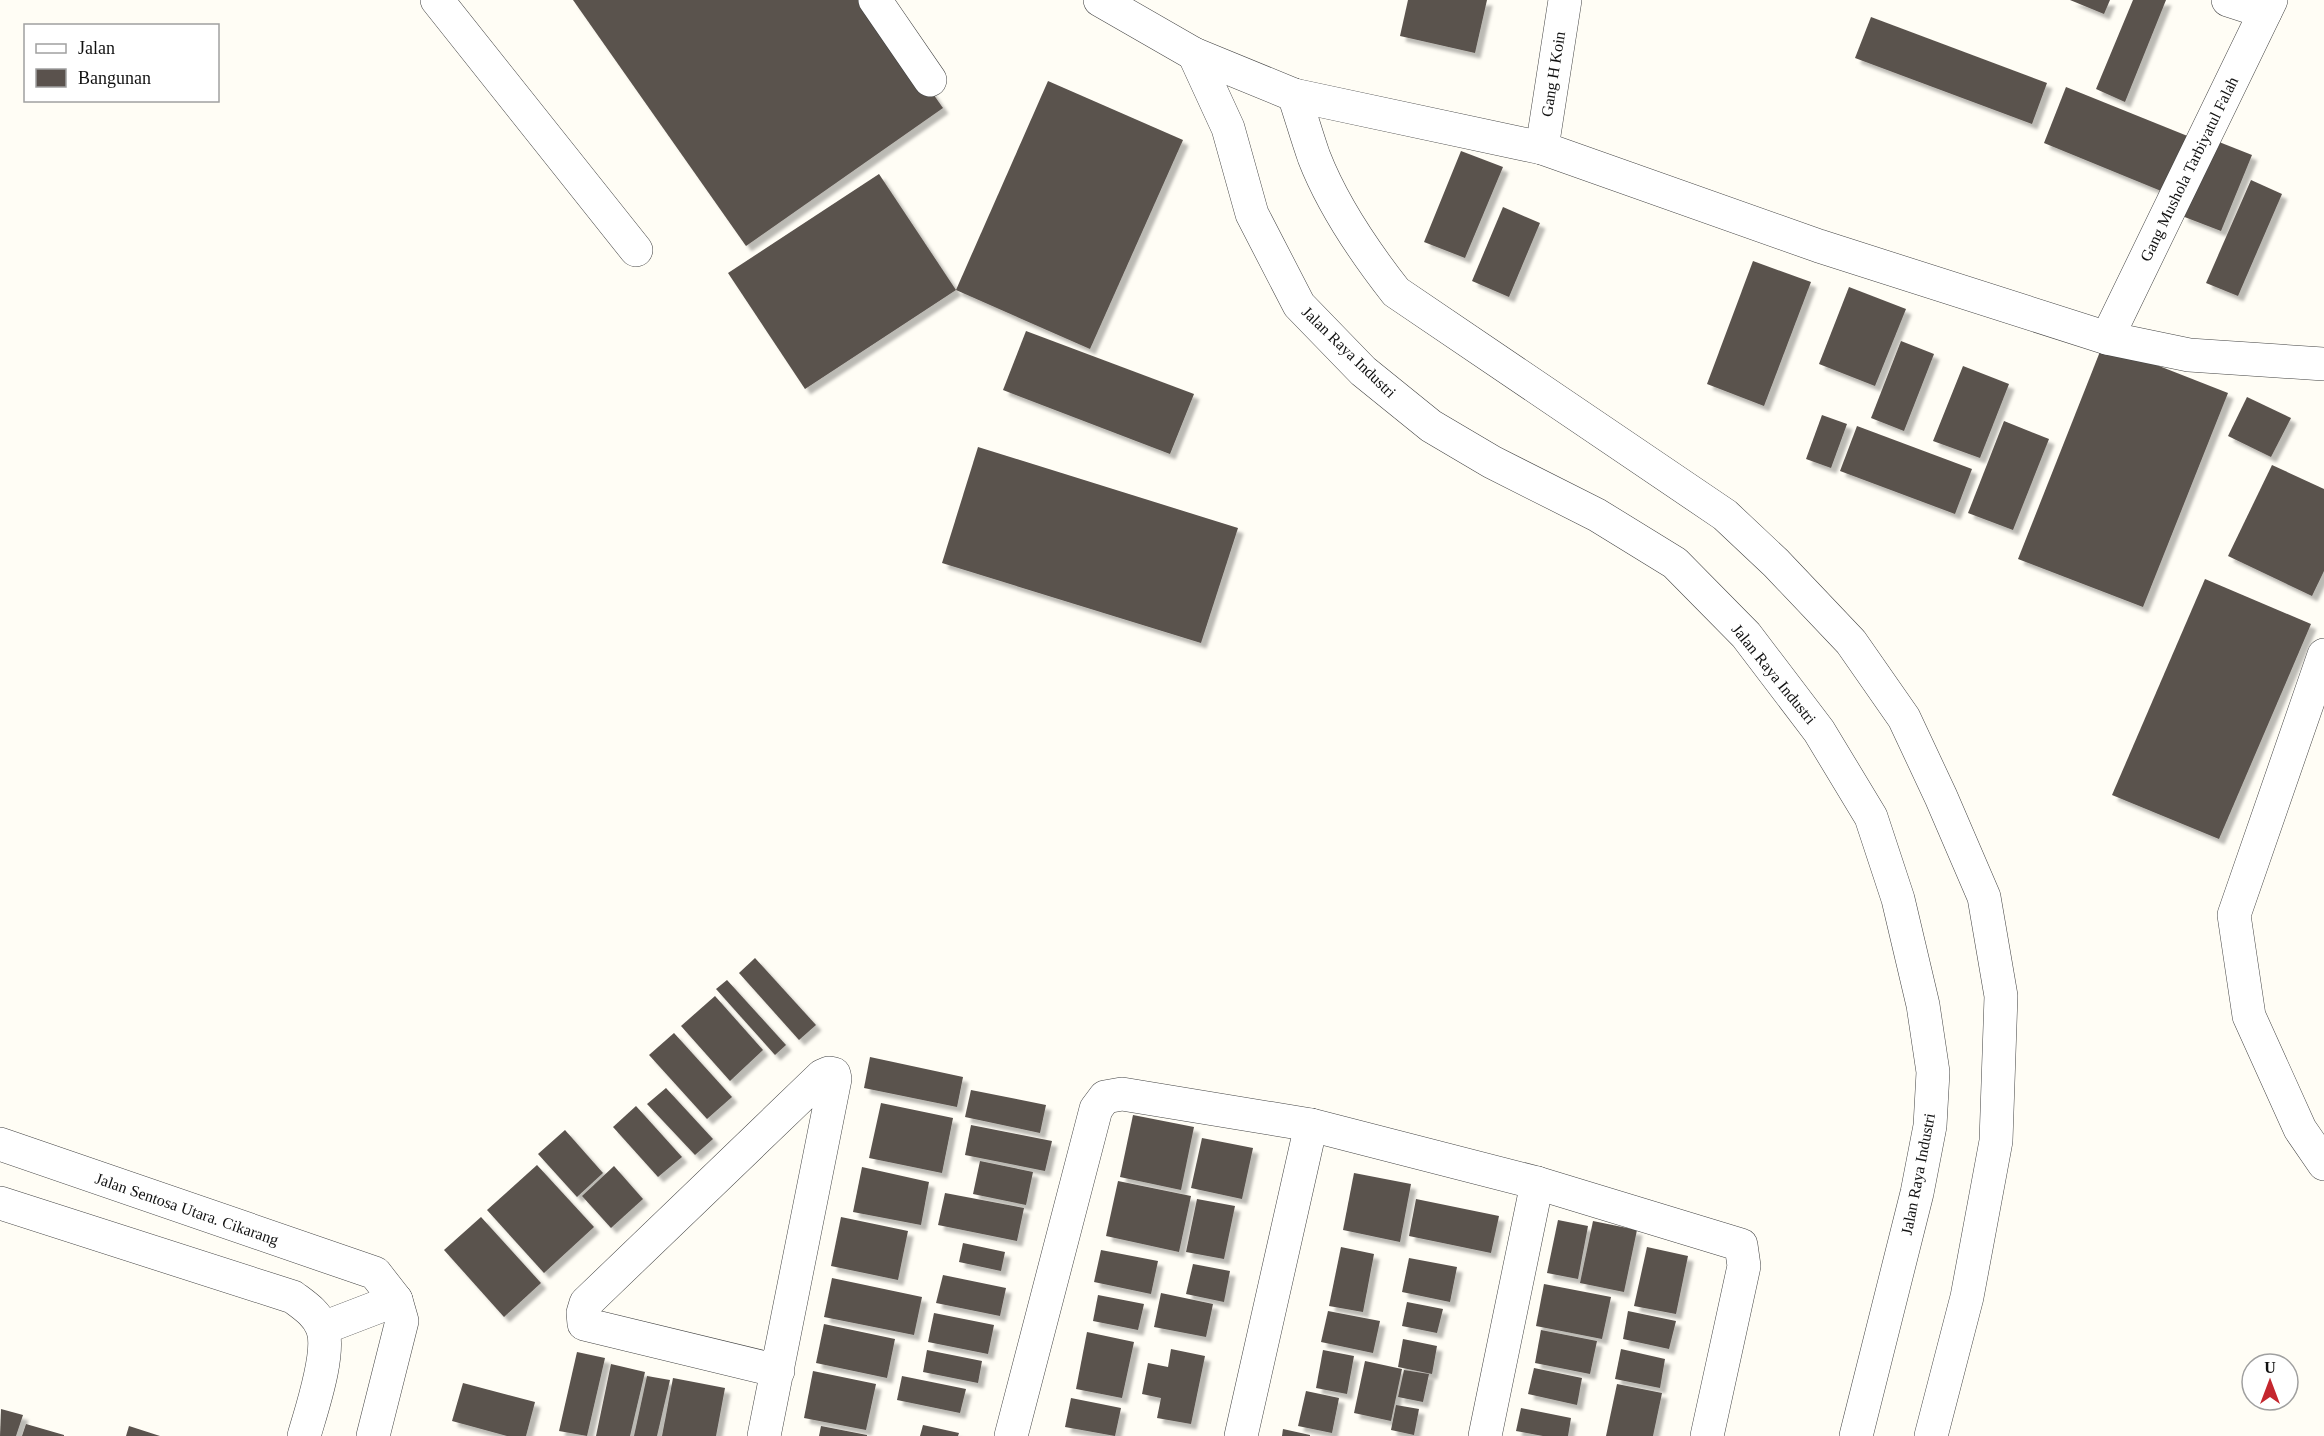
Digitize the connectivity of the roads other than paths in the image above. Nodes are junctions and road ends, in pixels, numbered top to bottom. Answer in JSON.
{"nodes":[{"id":1,"x":437,"y":0,"type":"edge"},
{"id":2,"x":874,"y":0,"type":"edge"},
{"id":3,"x":1100,"y":0,"type":"edge"},
{"id":4,"x":1565,"y":0,"type":"edge"},
{"id":5,"x":2228,"y":0,"type":"edge"},
{"id":6,"x":2268,"y":6,"type":"edge"},
{"id":7,"x":1194,"y":54,"type":"junction"},
{"id":8,"x":930,"y":80,"type":"dead end"},
{"id":9,"x":1294,"y":95,"type":"junction"},
{"id":10,"x":1542,"y":148,"type":"junction"},
{"id":11,"x":636,"y":250,"type":"dead end"},
{"id":12,"x":2107,"y":338,"type":"junction"},
{"id":13,"x":2321,"y":356,"type":"edge"},
{"id":14,"x":2324,"y":655,"type":"edge"},
{"id":15,"x":1311,"y":1125,"type":"junction"},
{"id":16,"x":0,"y":1144,"type":"edge"},
{"id":17,"x":2324,"y":1164,"type":"edge"},
{"id":18,"x":1537,"y":1183,"type":"junction"},
{"id":19,"x":0,"y":1203,"type":"edge"},
{"id":20,"x":396,"y":1300,"type":"junction"},
{"id":21,"x":323,"y":1328,"type":"junction"},
{"id":22,"x":778,"y":1371,"type":"junction"},
{"id":23,"x":304,"y":1436,"type":"edge"},
{"id":24,"x":373,"y":1436,"type":"edge"},
{"id":25,"x":764,"y":1436,"type":"edge"},
{"id":26,"x":1011,"y":1436,"type":"edge"},
{"id":27,"x":1241,"y":1436,"type":"edge"},
{"id":28,"x":1485,"y":1436,"type":"edge"},
{"id":29,"x":1707,"y":1436,"type":"edge"},
{"id":30,"x":1856,"y":1436,"type":"edge"},
{"id":31,"x":1931,"y":1436,"type":"edge"}],
"edges":[{"from":1,"to":11,"type":"street"},
{"from":2,"to":8,"type":"street"},
{"from":3,"to":7,"type":"street"},
{"from":4,"to":10,"type":"street","name":"Gang H Koin"},
{"from":5,"to":6,"type":"street"},
{"from":6,"to":12,"type":"street","name":"Gang Mushola Tarbiyatul Falah"},
{"from":7,"to":9,"type":"street"},
{"from":7,"to":30,"type":"street","name":"Jalan Raya Industri"},
{"from":9,"to":10,"type":"street"},
{"from":9,"to":31,"type":"street"},
{"from":10,"to":12,"type":"street"},
{"from":12,"to":13,"type":"street"},
{"from":14,"to":17,"type":"street"},
{"from":15,"to":18,"type":"street"},
{"from":15,"to":26,"type":"street"},
{"from":15,"to":27,"type":"street"},
{"from":16,"to":20,"type":"street","name":"Jalan Sentosa Utara. Cikarang"},
{"from":18,"to":28,"type":"street"},
{"from":18,"to":29,"type":"street"},
{"from":19,"to":21,"type":"street"},
{"from":20,"to":21,"type":"street"},
{"from":20,"to":24,"type":"street"},
{"from":21,"to":23,"type":"street"},
{"from":22,"to":22,"type":"street"},
{"from":22,"to":25,"type":"street"}]}
